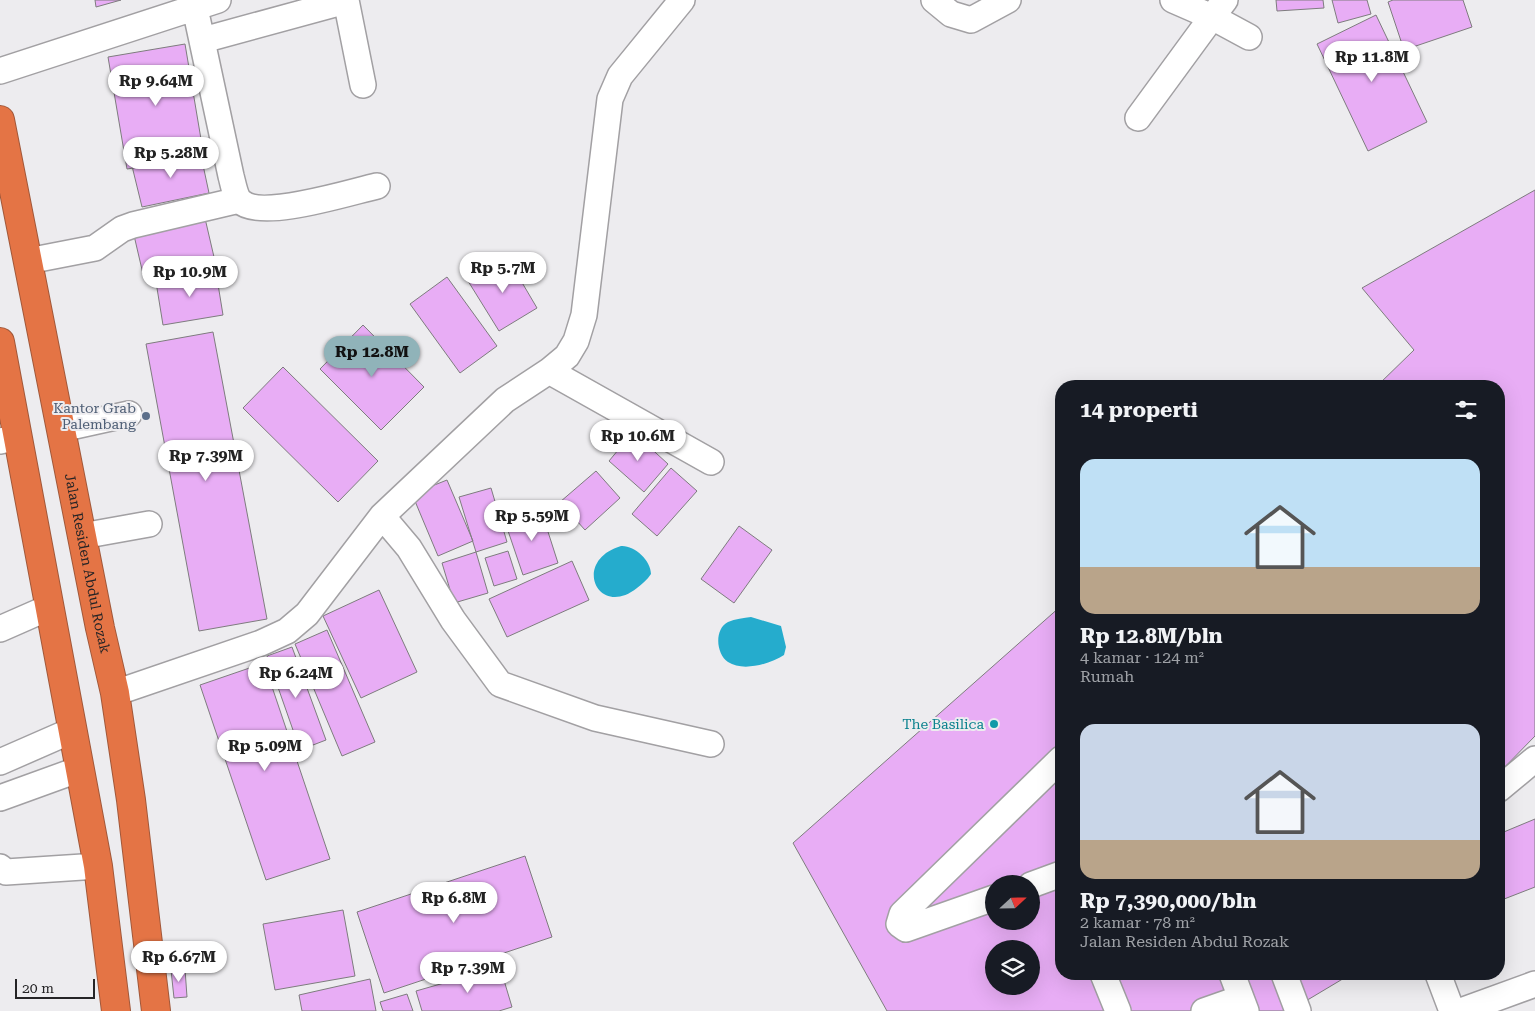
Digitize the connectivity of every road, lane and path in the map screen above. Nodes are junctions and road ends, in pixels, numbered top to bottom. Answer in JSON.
{"nodes":[{"id":1,"x":218,"y":0,"type":"edge"},
{"id":2,"x":346,"y":0,"type":"edge"},
{"id":3,"x":682,"y":0,"type":"edge"},
{"id":4,"x":934,"y":0,"type":"edge"},
{"id":5,"x":1008,"y":0,"type":"edge"},
{"id":6,"x":1173,"y":0,"type":"edge"},
{"id":7,"x":195,"y":8,"type":"junction"},
{"id":8,"x":1218,"y":9,"type":"edge"},
{"id":9,"x":202,"y":36,"type":"junction"},
{"id":10,"x":1248,"y":36,"type":"dead end"},
{"id":11,"x":0,"y":70,"type":"edge"},
{"id":12,"x":363,"y":85,"type":"dead end"},
{"id":13,"x":1138,"y":118,"type":"dead end"},
{"id":14,"x":0,"y":120,"type":"edge"},
{"id":15,"x":377,"y":186,"type":"dead end"},
{"id":16,"x":239,"y":200,"type":"junction"},
{"id":17,"x":28,"y":261,"type":"junction"},
{"id":18,"x":0,"y":342,"type":"edge"},
{"id":19,"x":549,"y":371,"type":"junction"},
{"id":20,"x":129,"y":414,"type":"dead end"},
{"id":21,"x":61,"y":429,"type":"junction"},
{"id":22,"x":8,"y":430,"type":"edge"},
{"id":23,"x":711,"y":462,"type":"dead end"},
{"id":24,"x":382,"y":516,"type":"junction"},
{"id":25,"x":149,"y":524,"type":"dead end"},
{"id":26,"x":82,"y":536,"type":"junction"},
{"id":27,"x":50,"y":607,"type":"junction"},
{"id":28,"x":0,"y":628,"type":"edge"},
{"id":29,"x":115,"y":692,"type":"junction"},
{"id":30,"x":73,"y":730,"type":"junction"},
{"id":31,"x":711,"y":744,"type":"dead end"},
{"id":32,"x":1535,"y":759,"type":"edge"},
{"id":33,"x":0,"y":762,"type":"edge"},
{"id":34,"x":1055,"y":765,"type":"edge"},
{"id":35,"x":80,"y":769,"type":"junction"},
{"id":36,"x":1505,"y":784,"type":"edge"},
{"id":37,"x":0,"y":798,"type":"edge"},
{"id":38,"x":98,"y":866,"type":"junction"},
{"id":39,"x":0,"y":867,"type":"edge"},
{"id":40,"x":1055,"y":876,"type":"edge"},
{"id":41,"x":1040,"y":882,"type":"edge"},
{"id":42,"x":985,"y":901,"type":"edge"},
{"id":43,"x":1105,"y":980,"type":"edge"},
{"id":44,"x":1234,"y":980,"type":"edge"},
{"id":45,"x":1286,"y":980,"type":"edge"},
{"id":46,"x":1440,"y":980,"type":"edge"},
{"id":47,"x":1535,"y":984,"type":"edge"},
{"id":48,"x":1244,"y":1004,"type":"edge"},
{"id":49,"x":115,"y":1011,"type":"edge"},
{"id":50,"x":156,"y":1011,"type":"edge"},
{"id":51,"x":1118,"y":1011,"type":"edge"},
{"id":52,"x":1204,"y":1011,"type":"edge"},
{"id":53,"x":1298,"y":1011,"type":"edge"},
{"id":54,"x":1452,"y":1011,"type":"edge"},
{"id":55,"x":1461,"y":1011,"type":"edge"}],
"edges":[{"from":1,"to":7,"type":"street"},
{"from":2,"to":9,"type":"street"},
{"from":2,"to":12,"type":"street"},
{"from":3,"to":19,"type":"street"},
{"from":4,"to":5,"type":"street"},
{"from":6,"to":8,"type":"street"},
{"from":7,"to":9,"type":"street"},
{"from":7,"to":11,"type":"street"},
{"from":8,"to":10,"type":"street"},
{"from":8,"to":13,"type":"street"},
{"from":9,"to":16,"type":"street"},
{"from":14,"to":17,"type":"highway","name":"Jalan Residen Abdul Rozak"},
{"from":15,"to":16,"type":"street"},
{"from":16,"to":17,"type":"street"},
{"from":17,"to":21,"type":"highway","name":"Jalan Residen Abdul Rozak"},
{"from":18,"to":22,"type":"highway"},
{"from":19,"to":23,"type":"street"},
{"from":19,"to":24,"type":"street"},
{"from":20,"to":21,"type":"street"},
{"from":21,"to":26,"type":"highway","name":"Jalan Residen Abdul Rozak"},
{"from":22,"to":27,"type":"highway"},
{"from":24,"to":29,"type":"street"},
{"from":24,"to":31,"type":"street"},
{"from":25,"to":26,"type":"street"},
{"from":26,"to":29,"type":"highway","name":"Jalan Residen Abdul Rozak"},
{"from":27,"to":28,"type":"street"},
{"from":27,"to":30,"type":"highway"},
{"from":29,"to":50,"type":"highway","name":"Jalan Residen Abdul Rozak"},
{"from":30,"to":33,"type":"street"},
{"from":30,"to":35,"type":"highway"},
{"from":32,"to":36,"type":"street"},
{"from":34,"to":42,"type":"street"},
{"from":35,"to":37,"type":"street"},
{"from":35,"to":38,"type":"highway"},
{"from":38,"to":39,"type":"street"},
{"from":38,"to":49,"type":"highway"},
{"from":40,"to":41,"type":"street"},
{"from":43,"to":51,"type":"street"},
{"from":44,"to":48,"type":"street"},
{"from":45,"to":53,"type":"street"},
{"from":46,"to":54,"type":"street"},
{"from":47,"to":55,"type":"street"},
{"from":48,"to":52,"type":"street"}]}
